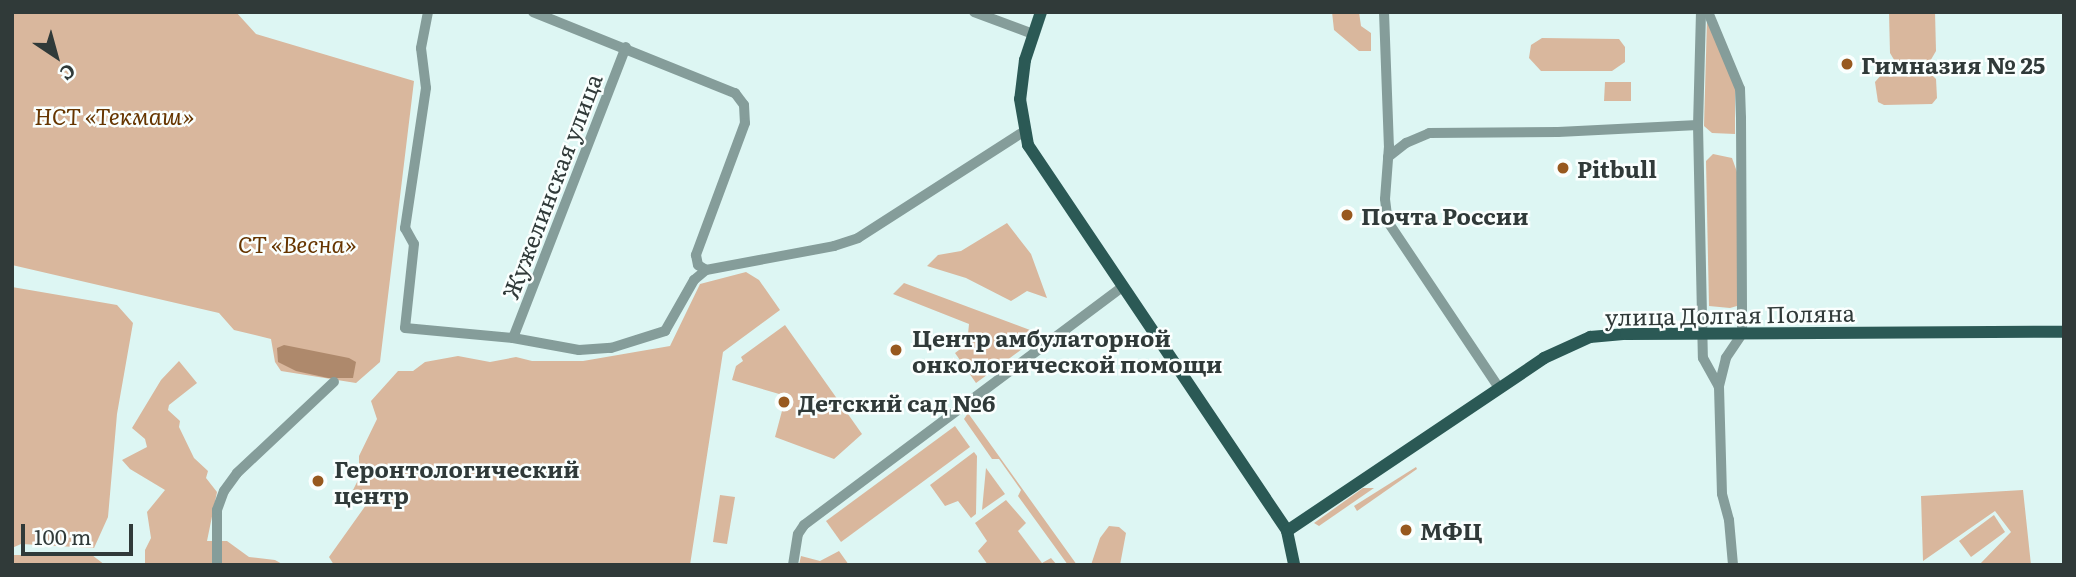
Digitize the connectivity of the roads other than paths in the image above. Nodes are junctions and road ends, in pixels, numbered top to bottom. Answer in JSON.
{"nodes":[{"id":1,"x":428,"y":12,"type":"edge"},
{"id":2,"x":533,"y":12,"type":"edge"},
{"id":3,"x":974,"y":12,"type":"edge"},
{"id":4,"x":1041,"y":12,"type":"edge"},
{"id":5,"x":1384,"y":12,"type":"edge"},
{"id":6,"x":1702,"y":12,"type":"edge"},
{"id":7,"x":1708,"y":12,"type":"edge"},
{"id":8,"x":1033,"y":34,"type":"junction"},
{"id":9,"x":626,"y":47,"type":"junction"},
{"id":10,"x":1698,"y":125,"type":"junction"},
{"id":11,"x":1023,"y":132,"type":"junction"},
{"id":12,"x":1388,"y":157,"type":"junction"},
{"id":13,"x":706,"y":270,"type":"junction"},
{"id":14,"x":1122,"y":287,"type":"junction"},
{"id":15,"x":2064,"y":332,"type":"edge"},
{"id":16,"x":1703,"y":334,"type":"junction"},
{"id":17,"x":1742,"y":334,"type":"junction"},
{"id":18,"x":513,"y":338,"type":"junction"},
{"id":19,"x":334,"y":382,"type":"dead end"},
{"id":20,"x":1719,"y":387,"type":"junction"},
{"id":21,"x":1499,"y":388,"type":"junction"},
{"id":22,"x":1287,"y":531,"type":"junction"},
{"id":23,"x":218,"y":565,"type":"edge"},
{"id":24,"x":793,"y":565,"type":"edge"},
{"id":25,"x":1294,"y":565,"type":"edge"},
{"id":26,"x":1733,"y":565,"type":"edge"}],
"edges":[{"from":1,"to":18,"type":"street"},
{"from":2,"to":9,"type":"street"},
{"from":3,"to":8,"type":"street"},
{"from":4,"to":8,"type":"main road"},
{"from":5,"to":12,"type":"street"},
{"from":6,"to":10,"type":"street"},
{"from":7,"to":17,"type":"street"},
{"from":8,"to":11,"type":"main road"},
{"from":9,"to":13,"type":"street"},
{"from":9,"to":18,"type":"street","name":"Жужелинская улица"},
{"from":10,"to":12,"type":"street"},
{"from":10,"to":16,"type":"street"},
{"from":11,"to":13,"type":"street"},
{"from":11,"to":14,"type":"main road"},
{"from":12,"to":21,"type":"street"},
{"from":13,"to":18,"type":"street"},
{"from":14,"to":22,"type":"main road"},
{"from":14,"to":24,"type":"street"},
{"from":15,"to":17,"type":"main road","name":"улица Долгая Поляна"},
{"from":16,"to":17,"type":"main road","name":"улица Долгая Поляна"},
{"from":16,"to":20,"type":"street"},
{"from":16,"to":21,"type":"main road","name":"улица Долгая Поляна"},
{"from":17,"to":20,"type":"street"},
{"from":19,"to":23,"type":"street"},
{"from":20,"to":26,"type":"street"},
{"from":21,"to":22,"type":"main road","name":"улица Долгая Поляна"},
{"from":22,"to":25,"type":"main road"}]}
